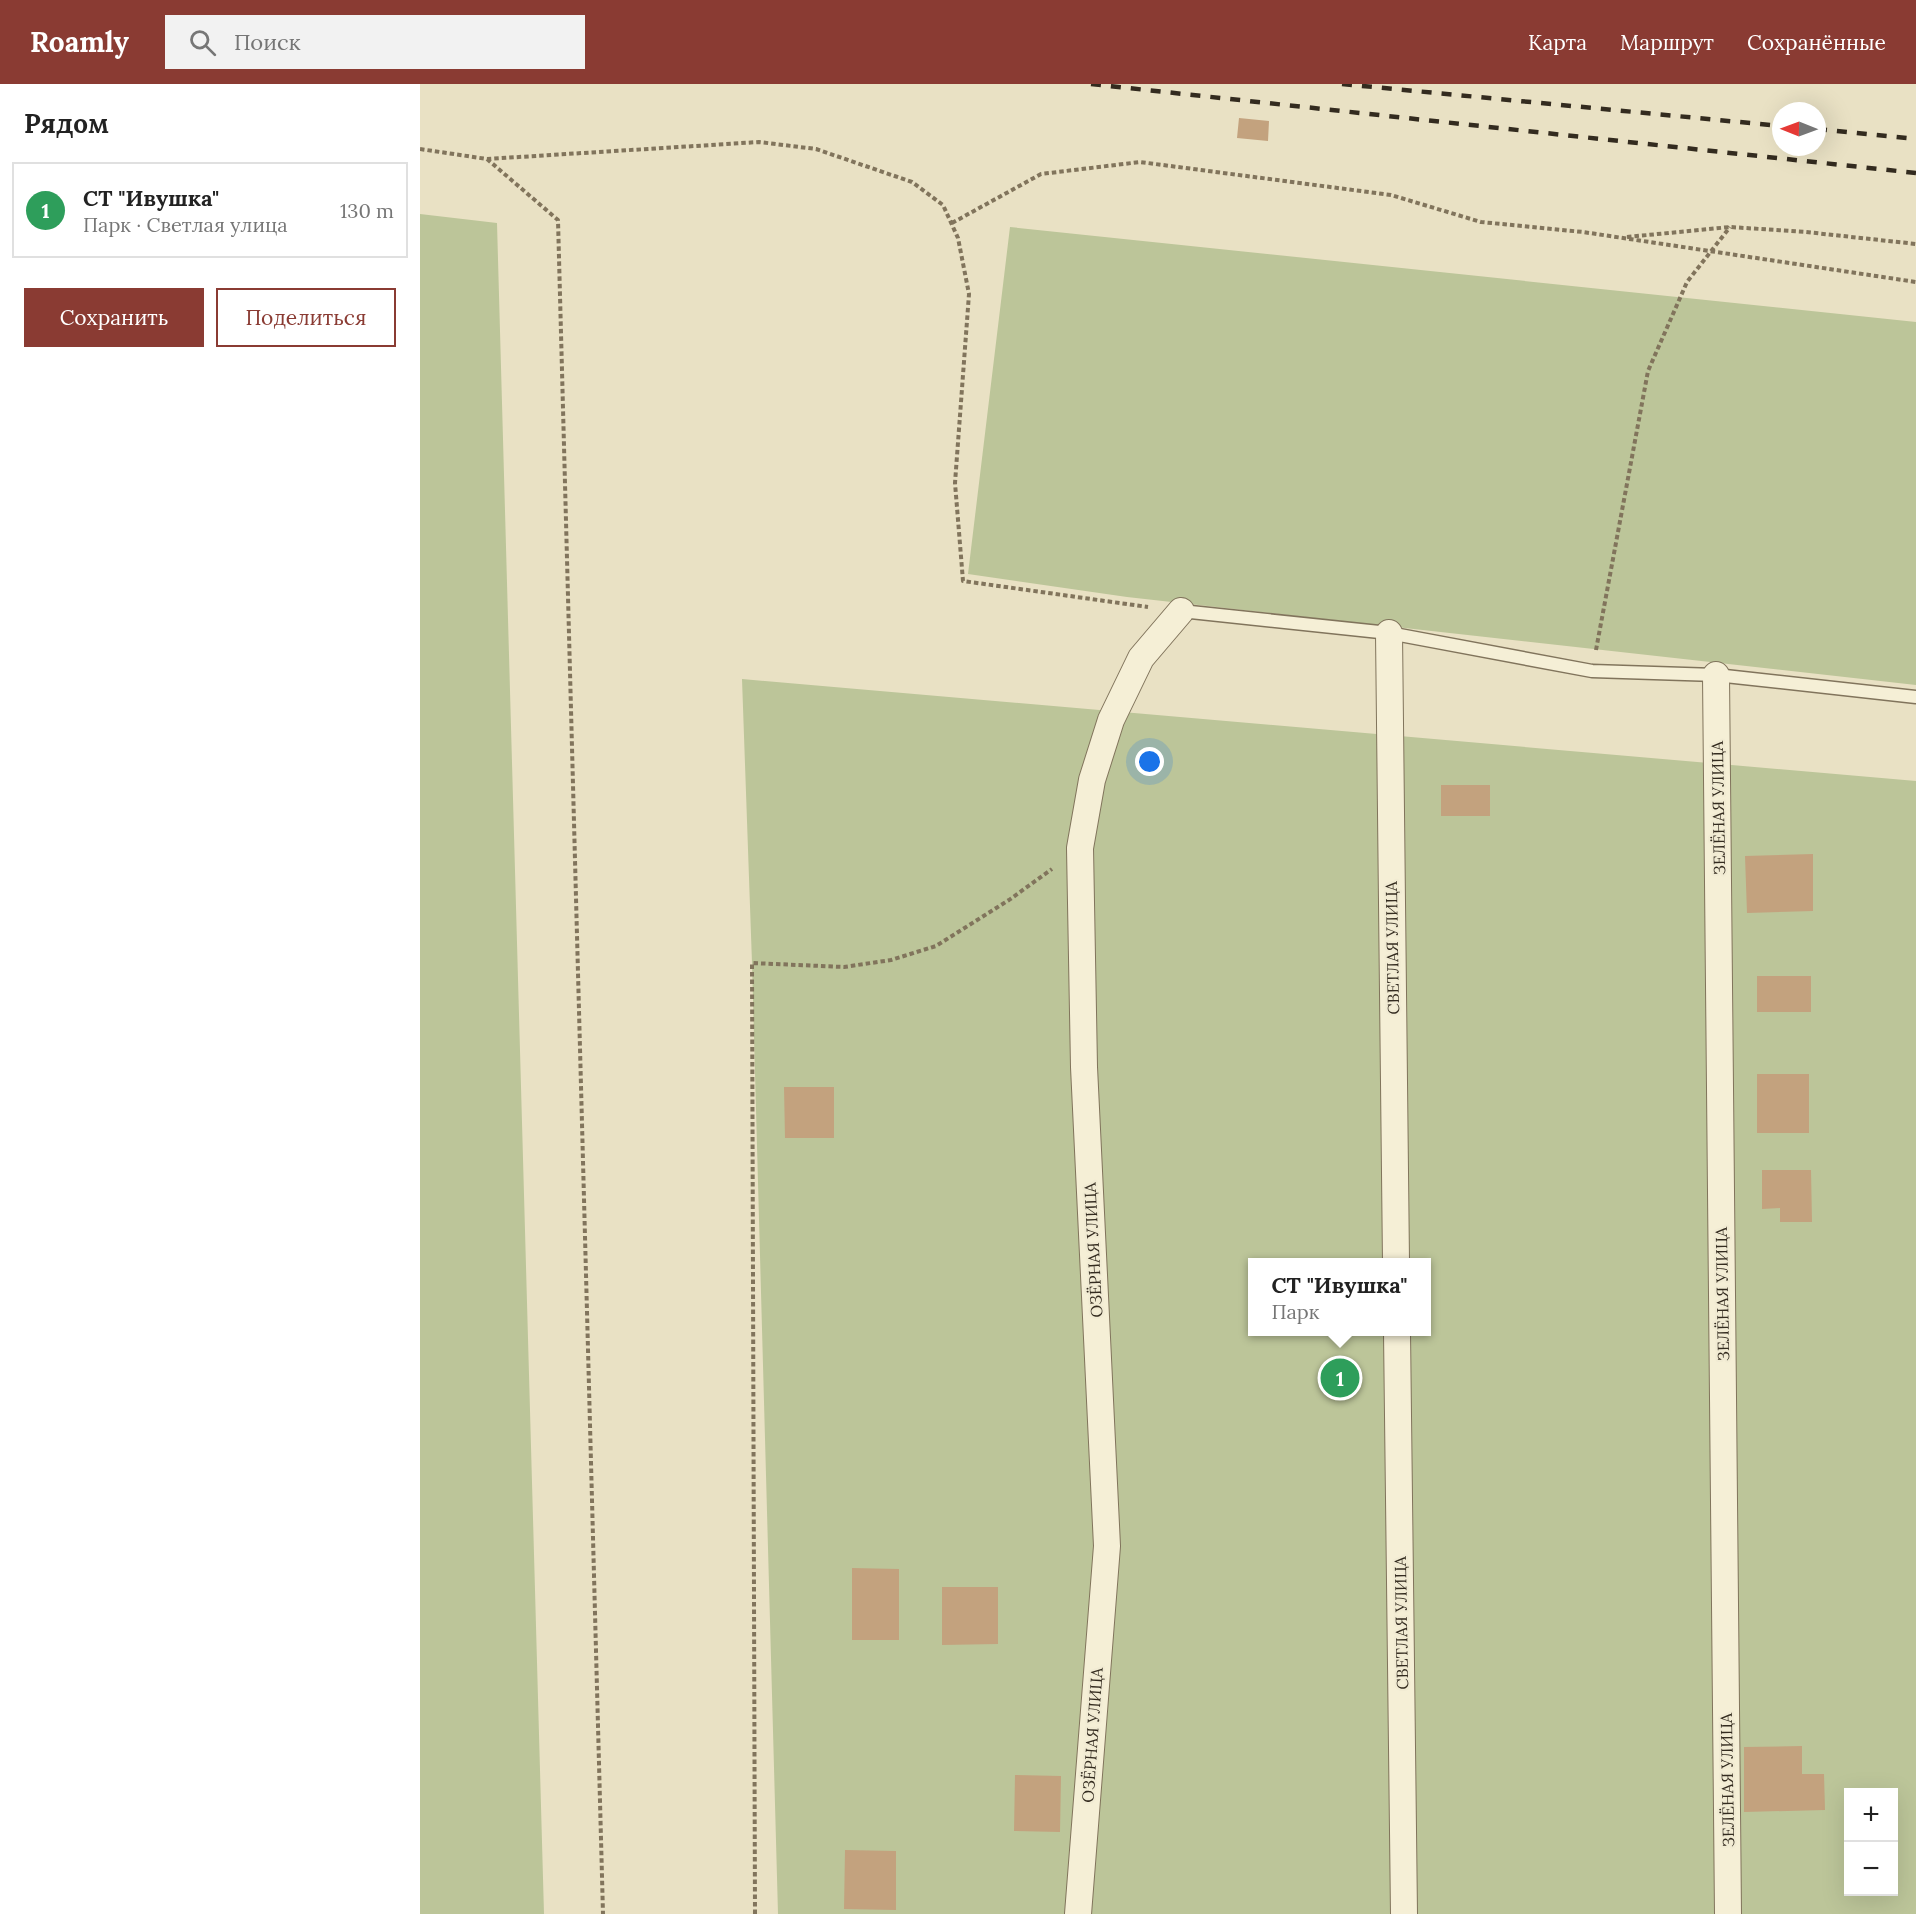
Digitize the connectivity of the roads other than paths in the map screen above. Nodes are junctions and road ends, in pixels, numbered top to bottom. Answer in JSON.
{"nodes":[{"id":1,"x":1181,"y":611,"type":"joint"},
{"id":2,"x":1389,"y":633,"type":"junction"},
{"id":3,"x":1716,"y":675,"type":"junction"},
{"id":4,"x":1916,"y":697,"type":"edge"},
{"id":5,"x":1396,"y":1258,"type":"edge"},
{"id":6,"x":1397,"y":1336,"type":"edge"},
{"id":7,"x":1078,"y":1914,"type":"edge"},
{"id":8,"x":1404,"y":1914,"type":"edge"},
{"id":9,"x":1728,"y":1914,"type":"edge"}],
"edges":[{"from":1,"to":2,"type":"lane"},
{"from":1,"to":7,"type":"street","name":"ОЗЁРНАЯ УЛИЦА"},
{"from":2,"to":3,"type":"lane"},
{"from":2,"to":5,"type":"street","name":"СВЕТЛАЯ УЛИЦА"},
{"from":3,"to":4,"type":"lane"},
{"from":3,"to":9,"type":"street","name":"ЗЕЛЁНАЯ УЛИЦА"},
{"from":6,"to":8,"type":"street","name":"СВЕТЛАЯ УЛИЦА"}]}
